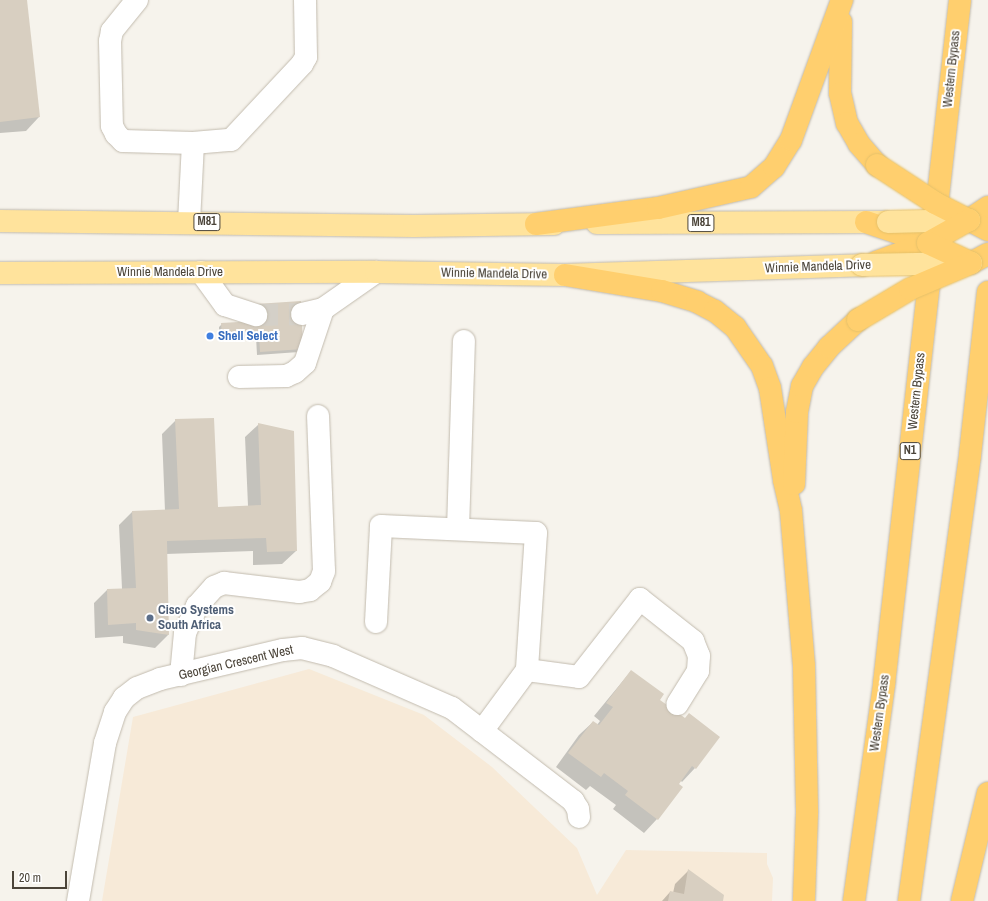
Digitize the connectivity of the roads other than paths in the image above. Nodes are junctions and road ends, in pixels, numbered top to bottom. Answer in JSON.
{"nodes":[{"id":1,"x":137,"y":0,"type":"edge"},
{"id":2,"x":305,"y":0,"type":"edge"},
{"id":3,"x":842,"y":0,"type":"edge"},
{"id":4,"x":960,"y":0,"type":"edge"},
{"id":5,"x":194,"y":143,"type":"junction"},
{"id":6,"x":988,"y":207,"type":"edge"},
{"id":7,"x":0,"y":221,"type":"edge"},
{"id":8,"x":188,"y":222,"type":"junction"},
{"id":9,"x":866,"y":222,"type":"junction"},
{"id":10,"x":982,"y":223,"type":"edge"},
{"id":11,"x":536,"y":224,"type":"junction"},
{"id":12,"x":928,"y":243,"type":"junction"},
{"id":13,"x":984,"y":262,"type":"edge"},
{"id":14,"x":862,"y":265,"type":"junction"},
{"id":15,"x":201,"y":272,"type":"junction"},
{"id":16,"x":376,"y":272,"type":"junction"},
{"id":17,"x":0,"y":273,"type":"edge"},
{"id":18,"x":565,"y":276,"type":"junction"},
{"id":19,"x":988,"y":292,"type":"edge"},
{"id":20,"x":323,"y":309,"type":"junction"},
{"id":21,"x":302,"y":314,"type":"tunnel mouth"},
{"id":22,"x":256,"y":315,"type":"tunnel mouth"},
{"id":23,"x":464,"y":341,"type":"dead end"},
{"id":24,"x":239,"y":377,"type":"dead end"},
{"id":25,"x":318,"y":416,"type":"dead end"},
{"id":26,"x":791,"y":511,"type":"junction"},
{"id":27,"x":458,"y":529,"type":"junction"},
{"id":28,"x":376,"y":622,"type":"dead end"},
{"id":29,"x":528,"y":670,"type":"junction"},
{"id":30,"x":188,"y":674,"type":"junction"},
{"id":31,"x":677,"y":704,"type":"dead end"},
{"id":32,"x":482,"y":731,"type":"junction"},
{"id":33,"x":988,"y":793,"type":"edge"},
{"id":34,"x":579,"y":817,"type":"dead end"},
{"id":35,"x":78,"y":901,"type":"edge"},
{"id":36,"x":804,"y":901,"type":"edge"},
{"id":37,"x":854,"y":901,"type":"edge"},
{"id":38,"x":909,"y":901,"type":"edge"},
{"id":39,"x":962,"y":901,"type":"edge"}],
"edges":[{"from":1,"to":5,"type":"street"},
{"from":2,"to":5,"type":"street"},
{"from":3,"to":10,"type":"highway","bridge":true},
{"from":3,"to":11,"type":"highway"},
{"from":4,"to":37,"type":"highway","name":"Western Bypass","number":"N1"},
{"from":5,"to":8,"type":"street"},
{"from":6,"to":10,"type":"highway"},
{"from":7,"to":8,"type":"main road","number":"M81"},
{"from":8,"to":11,"type":"main road","number":"M81"},
{"from":9,"to":10,"type":"main road","number":"M81","bridge":true},
{"from":9,"to":11,"type":"main road","number":"M81"},
{"from":9,"to":12,"type":"highway"},
{"from":10,"to":12,"type":"highway","bridge":true},
{"from":12,"to":13,"type":"highway","bridge":true},
{"from":12,"to":14,"type":"highway","bridge":true},
{"from":13,"to":14,"type":"main road","name":"Winnie Mandela Drive","bridge":true},
{"from":13,"to":26,"type":"highway","bridge":true},
{"from":14,"to":18,"type":"main road","name":"Winnie Mandela Drive"},
{"from":15,"to":16,"type":"main road","name":"Winnie Mandela Drive"},
{"from":15,"to":17,"type":"main road","name":"Winnie Mandela Drive"},
{"from":15,"to":22,"type":"street"},
{"from":16,"to":18,"type":"main road","name":"Winnie Mandela Drive"},
{"from":16,"to":20,"type":"street"},
{"from":18,"to":26,"type":"highway"},
{"from":19,"to":38,"type":"highway"},
{"from":20,"to":21,"type":"street"},
{"from":20,"to":24,"type":"street"},
{"from":23,"to":27,"type":"street"},
{"from":25,"to":30,"type":"street"},
{"from":26,"to":36,"type":"highway"},
{"from":27,"to":28,"type":"street"},
{"from":27,"to":29,"type":"street"},
{"from":29,"to":31,"type":"street"},
{"from":29,"to":32,"type":"street"},
{"from":30,"to":32,"type":"street","name":"Georgian Crescent West"},
{"from":30,"to":35,"type":"street","name":"Georgian Crescent West"},
{"from":32,"to":34,"type":"street","name":"Georgian Crescent West"},
{"from":33,"to":39,"type":"highway"}]}
